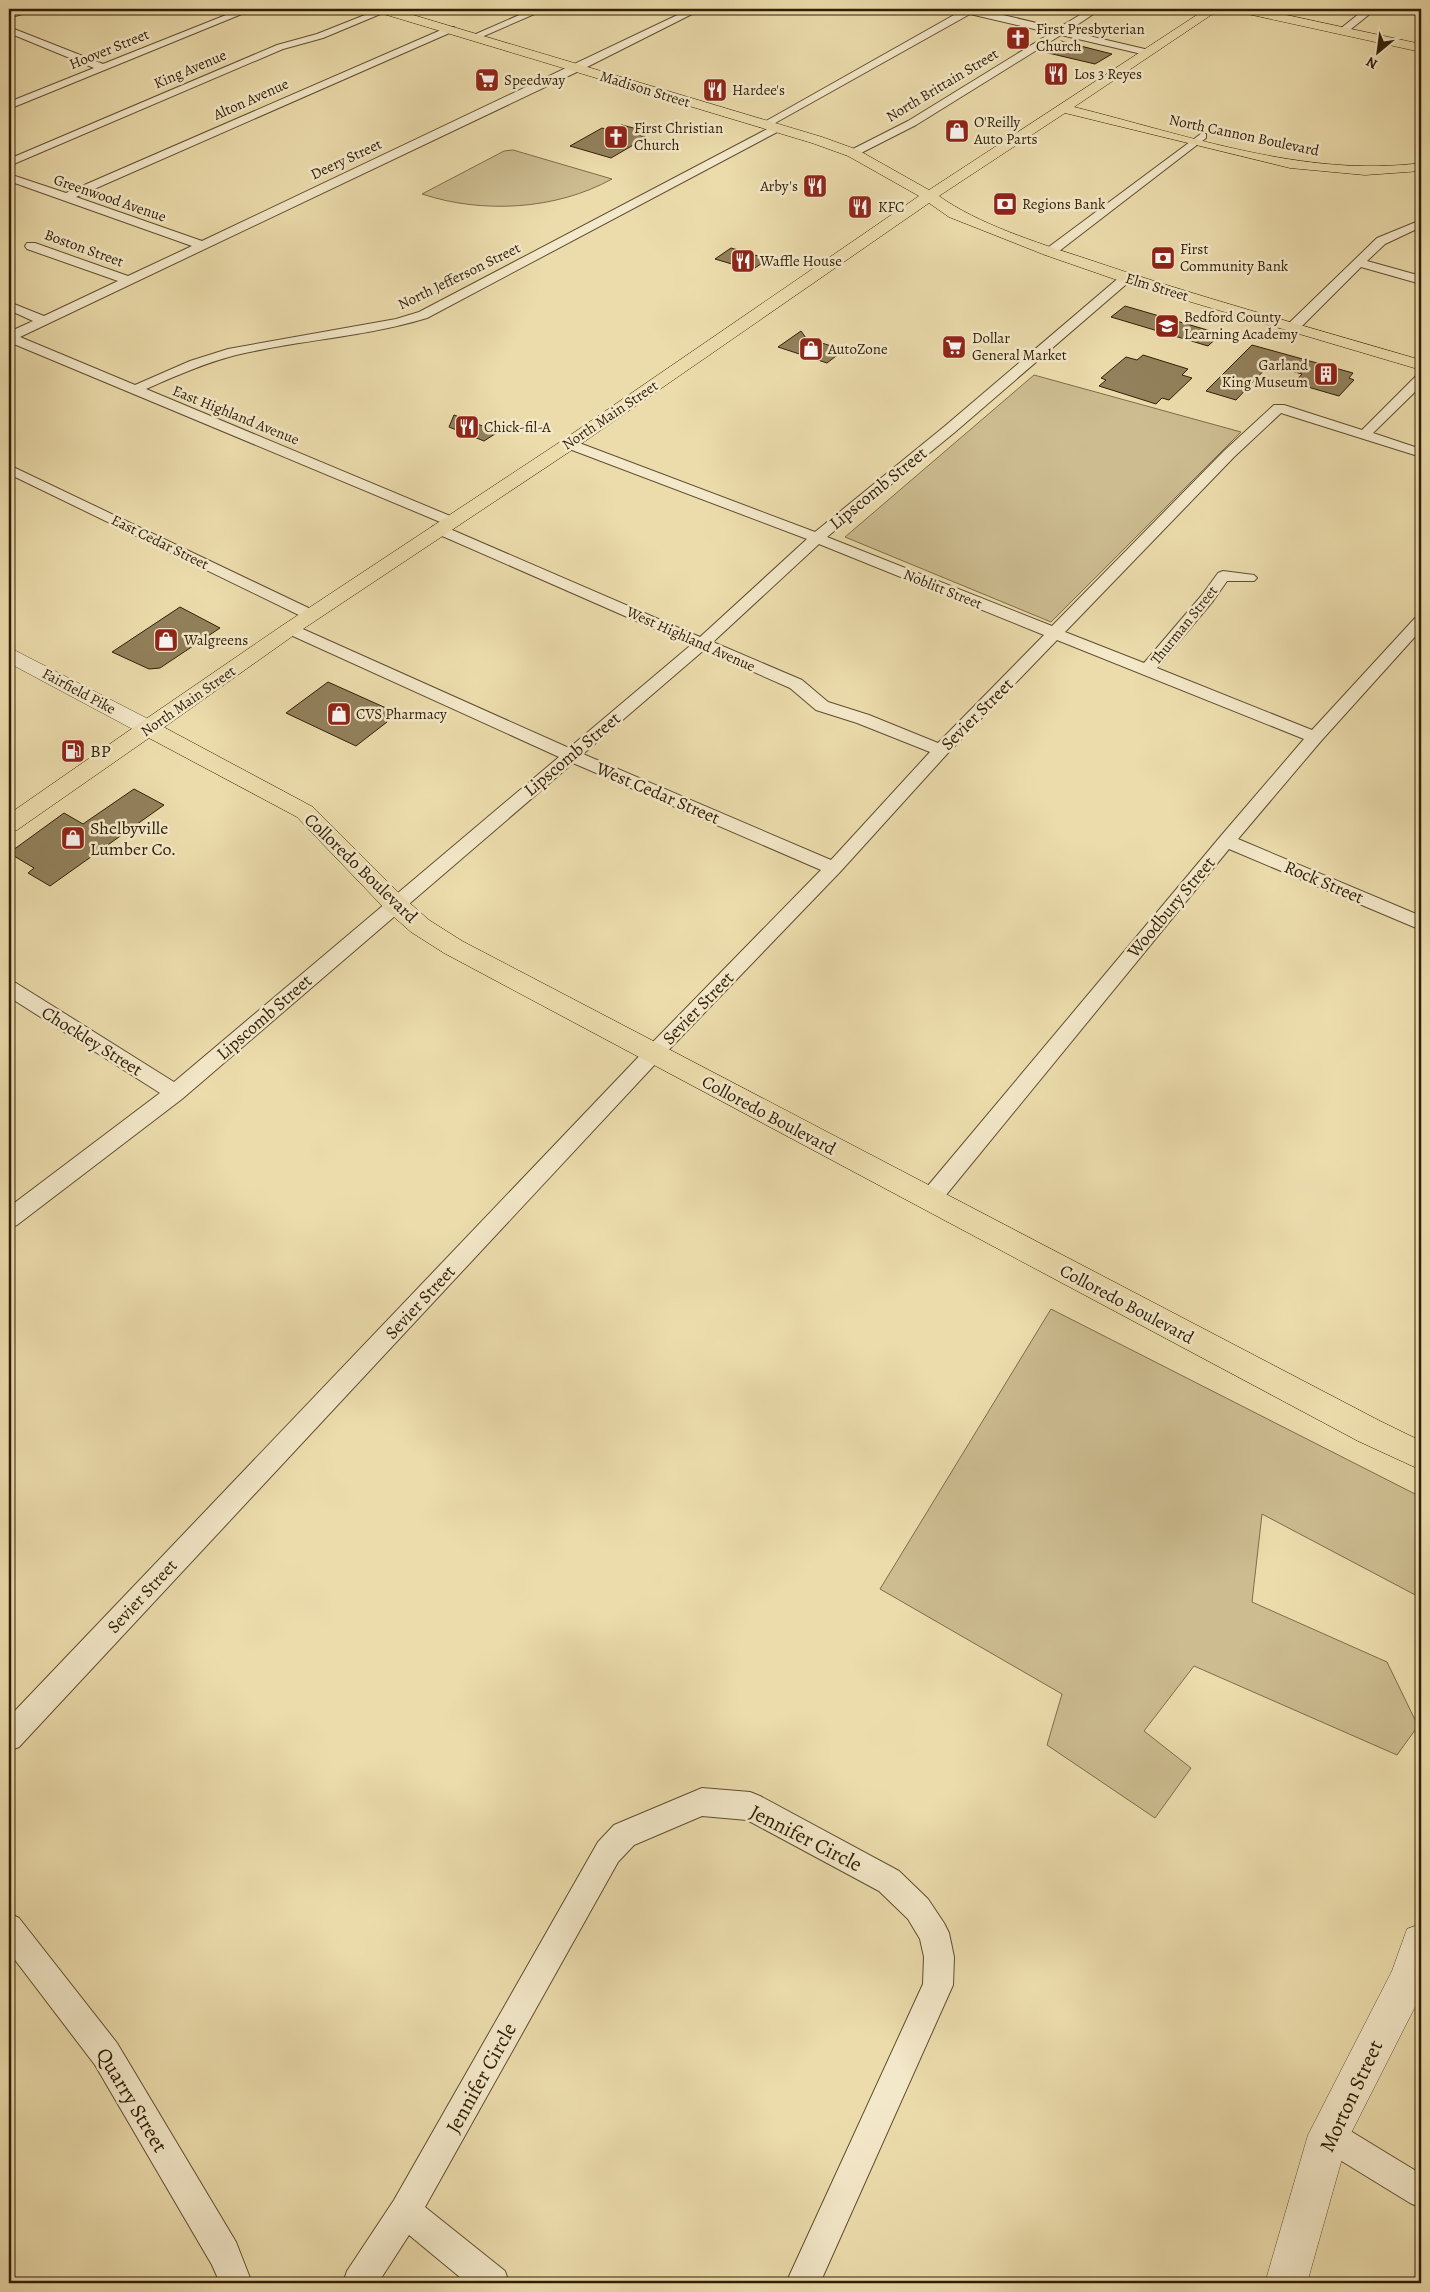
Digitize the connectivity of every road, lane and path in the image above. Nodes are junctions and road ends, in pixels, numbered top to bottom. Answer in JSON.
{"nodes":[{"id":1,"x":33,"y":9,"type":"edge"},
{"id":2,"x":249,"y":9,"type":"edge"},
{"id":3,"x":383,"y":9,"type":"edge"},
{"id":4,"x":541,"y":9,"type":"edge"},
{"id":5,"x":697,"y":9,"type":"edge"},
{"id":6,"x":967,"y":9,"type":"edge"},
{"id":7,"x":1096,"y":9,"type":"edge"},
{"id":8,"x":1214,"y":9,"type":"edge"},
{"id":9,"x":1243,"y":9,"type":"edge"},
{"id":10,"x":1265,"y":9,"type":"edge"},
{"id":11,"x":1371,"y":9,"type":"edge"},
{"id":12,"x":9,"y":15,"type":"edge"},
{"id":13,"x":451,"y":29,"type":"junction"},
{"id":14,"x":1346,"y":29,"type":"junction"},
{"id":15,"x":9,"y":30,"type":"edge"},
{"id":16,"x":1058,"y":31,"type":"junction"},
{"id":17,"x":474,"y":36,"type":"junction"},
{"id":18,"x":30,"y":40,"type":"junction"},
{"id":19,"x":1421,"y":42,"type":"edge"},
{"id":20,"x":16,"y":44,"type":"dead end"},
{"id":21,"x":1421,"y":48,"type":"edge"},
{"id":22,"x":1146,"y":52,"type":"junction"},
{"id":23,"x":103,"y":68,"type":"junction"},
{"id":24,"x":577,"y":68,"type":"junction"},
{"id":25,"x":9,"y":106,"type":"edge"},
{"id":26,"x":1067,"y":106,"type":"junction"},
{"id":27,"x":771,"y":126,"type":"junction"},
{"id":28,"x":1198,"y":139,"type":"junction"},
{"id":29,"x":853,"y":153,"type":"junction"},
{"id":30,"x":1421,"y":159,"type":"edge"},
{"id":31,"x":9,"y":163,"type":"edge"},
{"id":32,"x":1421,"y":167,"type":"edge"},
{"id":33,"x":9,"y":177,"type":"edge"},
{"id":34,"x":929,"y":196,"type":"junction"},
{"id":35,"x":64,"y":198,"type":"junction"},
{"id":36,"x":1421,"y":223,"type":"edge"},
{"id":37,"x":201,"y":245,"type":"junction"},
{"id":38,"x":31,"y":246,"type":"dead end"},
{"id":39,"x":1050,"y":252,"type":"junction"},
{"id":40,"x":1359,"y":263,"type":"junction"},
{"id":41,"x":1126,"y":278,"type":"junction"},
{"id":42,"x":127,"y":280,"type":"junction"},
{"id":43,"x":1421,"y":280,"type":"edge"},
{"id":44,"x":9,"y":306,"type":"edge"},
{"id":45,"x":43,"y":320,"type":"junction"},
{"id":46,"x":1292,"y":328,"type":"junction"},
{"id":47,"x":9,"y":337,"type":"edge"},
{"id":48,"x":1421,"y":365,"type":"edge"},
{"id":49,"x":1421,"y":379,"type":"edge"},
{"id":50,"x":134,"y":390,"type":"junction"},
{"id":51,"x":1364,"y":435,"type":"junction"},
{"id":52,"x":568,"y":444,"type":"junction"},
{"id":53,"x":1421,"y":453,"type":"edge"},
{"id":54,"x":9,"y":469,"type":"edge"},
{"id":55,"x":444,"y":525,"type":"junction"},
{"id":56,"x":818,"y":538,"type":"junction"},
{"id":57,"x":1249,"y":578,"type":"dead end"},
{"id":58,"x":311,"y":615,"type":"junction"},
{"id":59,"x":1421,"y":621,"type":"edge"},
{"id":60,"x":290,"y":629,"type":"junction"},
{"id":61,"x":1055,"y":635,"type":"junction"},
{"id":62,"x":703,"y":643,"type":"junction"},
{"id":63,"x":9,"y":655,"type":"edge"},
{"id":64,"x":1147,"y":670,"type":"junction"},
{"id":65,"x":148,"y":728,"type":"junction"},
{"id":66,"x":1315,"y":737,"type":"junction"},
{"id":67,"x":941,"y":750,"type":"junction"},
{"id":68,"x":570,"y":755,"type":"junction"},
{"id":69,"x":9,"y":825,"type":"edge"},
{"id":70,"x":1226,"y":841,"type":"junction"},
{"id":71,"x":834,"y":868,"type":"junction"},
{"id":72,"x":395,"y":904,"type":"junction"},
{"id":73,"x":1421,"y":923,"type":"edge"},
{"id":74,"x":9,"y":988,"type":"edge"},
{"id":75,"x":653,"y":1054,"type":"junction"},
{"id":76,"x":175,"y":1093,"type":"junction"},
{"id":77,"x":929,"y":1200,"type":"junction"},
{"id":78,"x":9,"y":1219,"type":"edge"},
{"id":79,"x":1421,"y":1456,"type":"edge"},
{"id":80,"x":9,"y":1738,"type":"edge"},
{"id":81,"x":9,"y":1928,"type":"edge"},
{"id":82,"x":1421,"y":1943,"type":"edge"},
{"id":83,"x":1328,"y":2135,"type":"junction"},
{"id":84,"x":1421,"y":2192,"type":"edge"},
{"id":85,"x":406,"y":2210,"type":"junction"},
{"id":86,"x":236,"y":2283,"type":"edge"},
{"id":87,"x":359,"y":2283,"type":"edge"},
{"id":88,"x":493,"y":2283,"type":"edge"},
{"id":89,"x":802,"y":2283,"type":"edge"},
{"id":90,"x":1286,"y":2283,"type":"edge"}],
"edges":[{"from":1,"to":12,"type":"street"},
{"from":2,"to":23,"type":"street","name":"Hoover Street"},
{"from":3,"to":13,"type":"main road","name":"Madison Street"},
{"from":3,"to":31,"type":"street","name":"King Avenue"},
{"from":4,"to":17,"type":"street"},
{"from":5,"to":24,"type":"street","name":"Deery Street"},
{"from":6,"to":16,"type":"street"},
{"from":6,"to":27,"type":"street","name":"North Jefferson Street"},
{"from":7,"to":16,"type":"street","name":"North Brittain Street"},
{"from":8,"to":22,"type":"main road","name":"North Main Street"},
{"from":9,"to":14,"type":"main road"},
{"from":10,"to":14,"type":"main road"},
{"from":11,"to":14,"type":"street"},
{"from":13,"to":17,"type":"main road","name":"Madison Street"},
{"from":13,"to":35,"type":"street","name":"Alton Avenue"},
{"from":14,"to":19,"type":"main road"},
{"from":14,"to":21,"type":"main road"},
{"from":15,"to":18,"type":"street"},
{"from":16,"to":22,"type":"street"},
{"from":16,"to":29,"type":"street","name":"North Brittain Street"},
{"from":17,"to":24,"type":"main road","name":"Madison Street"},
{"from":18,"to":20,"type":"street"},
{"from":18,"to":23,"type":"street"},
{"from":22,"to":26,"type":"main road","name":"North Main Street"},
{"from":23,"to":25,"type":"street","name":"Hoover Street"},
{"from":24,"to":27,"type":"main road","name":"Madison Street"},
{"from":24,"to":37,"type":"street","name":"Deery Street"},
{"from":26,"to":28,"type":"main road","name":"North Cannon Boulevard"},
{"from":26,"to":34,"type":"main road","name":"North Main Street"},
{"from":27,"to":29,"type":"main road","name":"Madison Street"},
{"from":27,"to":50,"type":"street","name":"North Jefferson Street"},
{"from":28,"to":30,"type":"main road","name":"North Cannon Boulevard"},
{"from":28,"to":32,"type":"main road","name":"North Cannon Boulevard"},
{"from":28,"to":39,"type":"street"},
{"from":29,"to":34,"type":"main road","name":"Madison Street"},
{"from":33,"to":35,"type":"street","name":"Greenwood Avenue"},
{"from":34,"to":39,"type":"main road","name":"Elm Street"},
{"from":34,"to":52,"type":"main road","name":"North Main Street"},
{"from":35,"to":37,"type":"street","name":"Greenwood Avenue"},
{"from":36,"to":40,"type":"street"},
{"from":37,"to":42,"type":"street","name":"Deery Street"},
{"from":38,"to":42,"type":"street","name":"Boston Street"},
{"from":39,"to":41,"type":"main road","name":"Elm Street"},
{"from":40,"to":43,"type":"street"},
{"from":40,"to":46,"type":"street"},
{"from":41,"to":46,"type":"main road","name":"Elm Street"},
{"from":41,"to":56,"type":"street","name":"Lipscomb Street"},
{"from":42,"to":45,"type":"street","name":"Deery Street"},
{"from":44,"to":45,"type":"street"},
{"from":45,"to":47,"type":"street","name":"Deery Street"},
{"from":46,"to":48,"type":"main road","name":"Elm Street"},
{"from":47,"to":50,"type":"street","name":"East Highland Avenue"},
{"from":49,"to":51,"type":"street"},
{"from":50,"to":55,"type":"street","name":"East Highland Avenue"},
{"from":51,"to":53,"type":"street"},
{"from":51,"to":61,"type":"street","name":"Sevier Street"},
{"from":52,"to":55,"type":"main road","name":"North Main Street"},
{"from":52,"to":56,"type":"street","name":"Noblitt Street"},
{"from":54,"to":58,"type":"street","name":"East Cedar Street"},
{"from":55,"to":58,"type":"main road","name":"North Main Street"},
{"from":55,"to":62,"type":"street","name":"West Highland Avenue"},
{"from":56,"to":61,"type":"street","name":"Noblitt Street"},
{"from":56,"to":62,"type":"street","name":"Lipscomb Street"},
{"from":57,"to":64,"type":"street","name":"Thurman Street"},
{"from":58,"to":60,"type":"main road","name":"North Main Street"},
{"from":59,"to":66,"type":"street","name":"Woodbury Street"},
{"from":60,"to":65,"type":"main road","name":"North Main Street"},
{"from":60,"to":68,"type":"street","name":"West Cedar Street"},
{"from":61,"to":64,"type":"street","name":"Noblitt Street"},
{"from":61,"to":67,"type":"street","name":"Sevier Street"},
{"from":62,"to":67,"type":"street","name":"West Highland Avenue"},
{"from":62,"to":68,"type":"street","name":"Lipscomb Street"},
{"from":63,"to":65,"type":"street","name":"Fairfield Pike"},
{"from":64,"to":66,"type":"street","name":"Noblitt Street"},
{"from":65,"to":69,"type":"main road","name":"North Main Street"},
{"from":65,"to":72,"type":"main road","name":"Colloredo Boulevard"},
{"from":66,"to":70,"type":"street","name":"Woodbury Street"},
{"from":67,"to":71,"type":"street","name":"Sevier Street"},
{"from":68,"to":71,"type":"street","name":"West Cedar Street"},
{"from":68,"to":72,"type":"street","name":"Lipscomb Street"},
{"from":70,"to":73,"type":"street","name":"Rock Street"},
{"from":70,"to":77,"type":"street","name":"Woodbury Street"},
{"from":71,"to":75,"type":"street","name":"Sevier Street"},
{"from":72,"to":75,"type":"main road","name":"Colloredo Boulevard"},
{"from":72,"to":76,"type":"street","name":"Lipscomb Street"},
{"from":74,"to":76,"type":"street","name":"Chockley Street"},
{"from":75,"to":77,"type":"main road","name":"Colloredo Boulevard"},
{"from":75,"to":80,"type":"street","name":"Sevier Street"},
{"from":76,"to":78,"type":"street","name":"Lipscomb Street"},
{"from":77,"to":79,"type":"main road","name":"Colloredo Boulevard"},
{"from":81,"to":86,"type":"street","name":"Quarry Street"},
{"from":82,"to":83,"type":"street","name":"Morton Street"},
{"from":83,"to":84,"type":"street"},
{"from":83,"to":90,"type":"street","name":"Morton Street"},
{"from":85,"to":87,"type":"street","name":"Jennifer Circle"},
{"from":85,"to":88,"type":"street"},
{"from":85,"to":89,"type":"street","name":"Jennifer Circle"}]}
